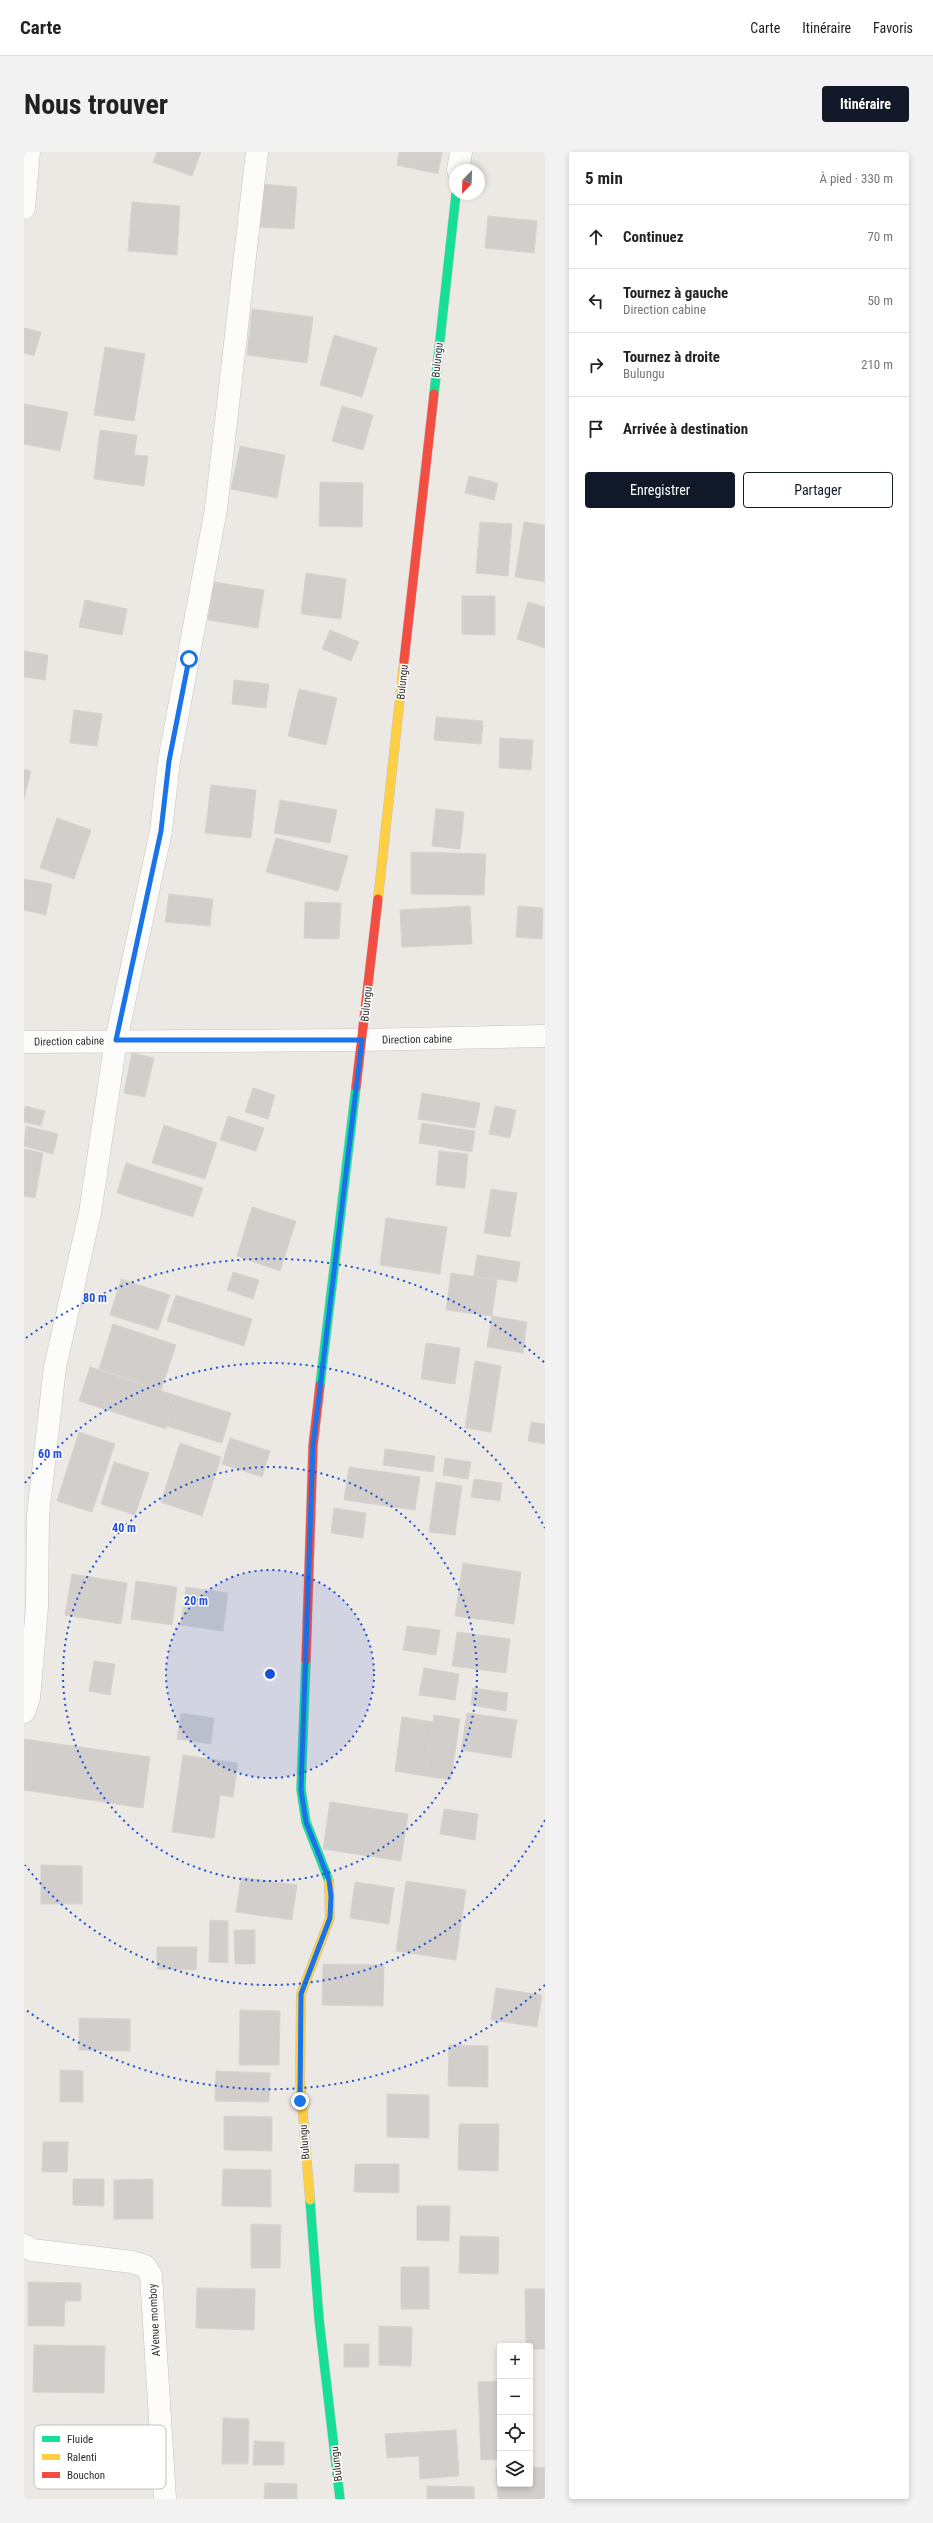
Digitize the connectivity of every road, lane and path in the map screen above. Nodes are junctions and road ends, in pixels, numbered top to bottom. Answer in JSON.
{"nodes":[{"id":1,"x":29,"y":152,"type":"edge"},
{"id":2,"x":257,"y":152,"type":"edge"},
{"id":3,"x":461,"y":152,"type":"edge"},
{"id":4,"x":459,"y":164,"type":"edge"},
{"id":5,"x":455,"y":200,"type":"edge"},
{"id":6,"x":24,"y":208,"type":"edge"},
{"id":7,"x":545,"y":1036,"type":"edge"},
{"id":8,"x":116,"y":1040,"type":"junction"},
{"id":9,"x":362,"y":1040,"type":"junction"},
{"id":10,"x":24,"y":1042,"type":"edge"},
{"id":11,"x":24,"y":1712,"type":"edge"},
{"id":12,"x":24,"y":2245,"type":"edge"},
{"id":13,"x":160,"y":2425,"type":"edge"},
{"id":14,"x":164,"y":2489,"type":"edge"},
{"id":15,"x":165,"y":2499,"type":"edge"},
{"id":16,"x":340,"y":2499,"type":"edge"}],
"edges":[{"from":1,"to":6,"type":"street"},
{"from":2,"to":8,"type":"street"},
{"from":3,"to":4,"type":"street"},
{"from":5,"to":9,"type":"street","name":"Bulungu"},
{"from":7,"to":9,"type":"street","name":"Direction cabine"},
{"from":8,"to":9,"type":"street","name":"Direction cabine"},
{"from":8,"to":10,"type":"street","name":"Direction cabine"},
{"from":8,"to":11,"type":"street"},
{"from":9,"to":16,"type":"street","name":"Bulungu"},
{"from":12,"to":13,"type":"street","name":"AVenue momboy"},
{"from":14,"to":15,"type":"street","name":"AVenue momboy"}]}
